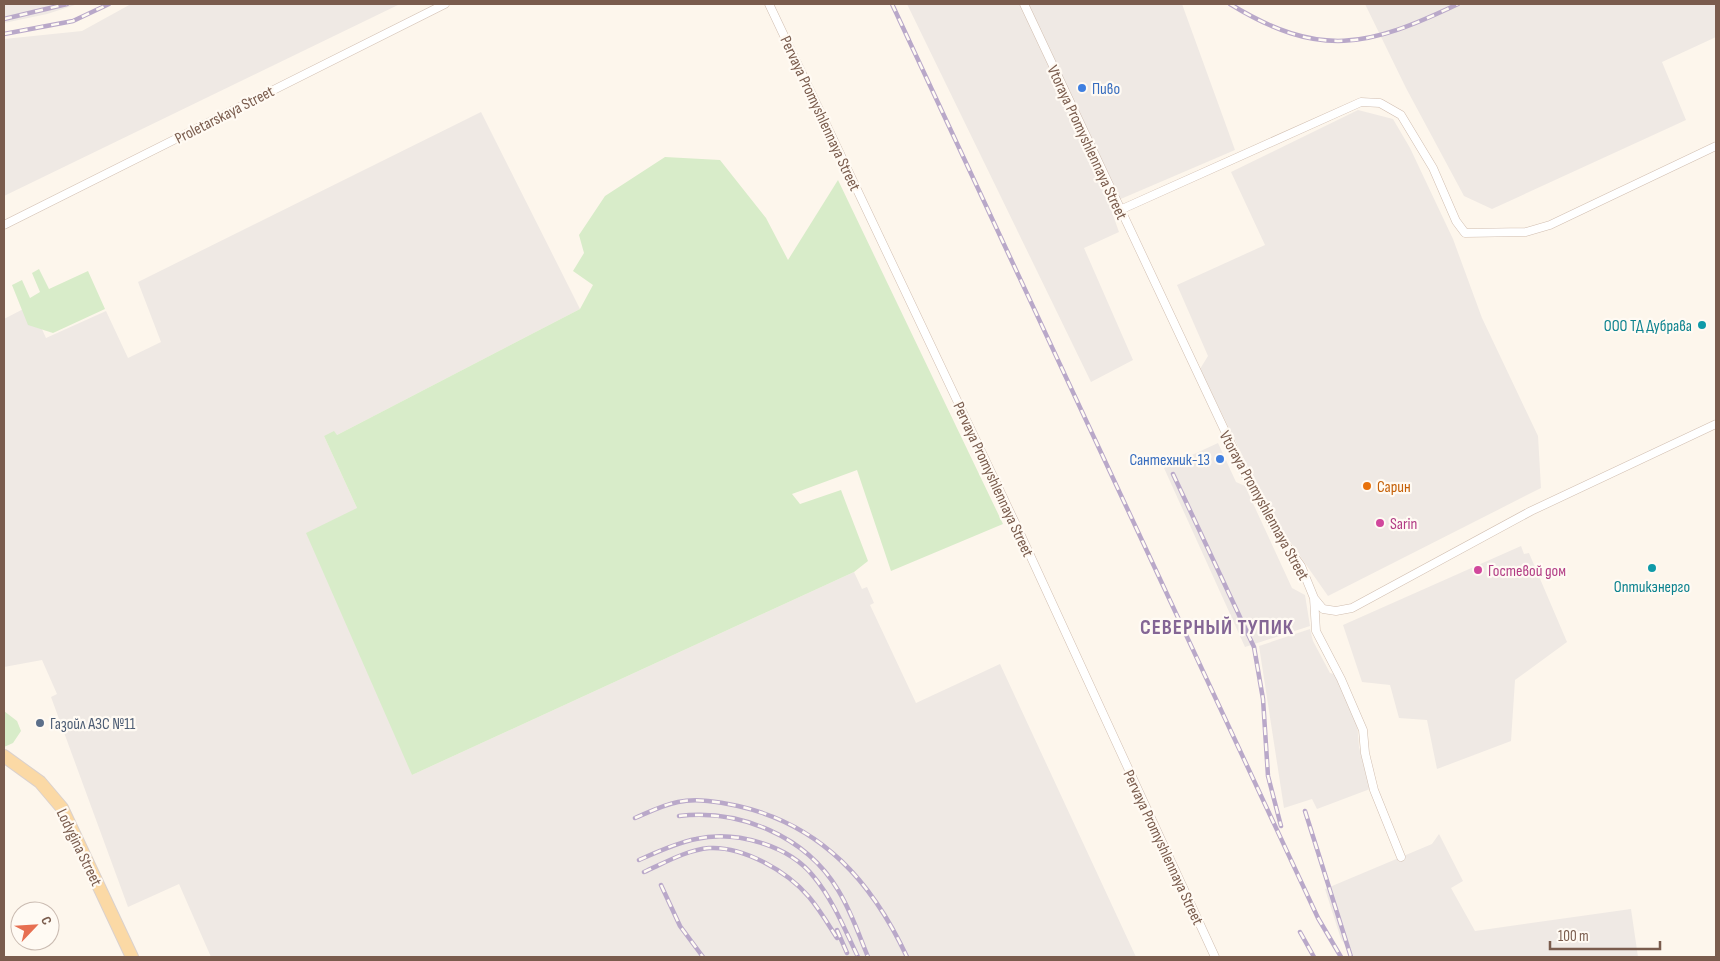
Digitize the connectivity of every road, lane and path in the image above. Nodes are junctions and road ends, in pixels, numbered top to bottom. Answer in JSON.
{"nodes":[{"id":1,"x":445,"y":4,"type":"edge"},
{"id":2,"x":769,"y":4,"type":"edge"},
{"id":3,"x":1024,"y":4,"type":"edge"},
{"id":4,"x":1716,"y":146,"type":"edge"},
{"id":5,"x":1120,"y":210,"type":"junction"},
{"id":6,"x":4,"y":225,"type":"edge"},
{"id":7,"x":1716,"y":424,"type":"edge"},
{"id":8,"x":1314,"y":598,"type":"junction"},
{"id":9,"x":4,"y":756,"type":"edge"},
{"id":10,"x":1402,"y":857,"type":"dead end"},
{"id":11,"x":132,"y":957,"type":"edge"},
{"id":12,"x":1215,"y":957,"type":"edge"}],
"edges":[{"from":1,"to":6,"type":"street","name":"Proletarskaya Street"},
{"from":2,"to":12,"type":"street","name":"Pervaya Promyshlennaya Street"},
{"from":3,"to":5,"type":"street","name":"Vtoraya Promyshlennaya Street"},
{"from":4,"to":5,"type":"street"},
{"from":5,"to":8,"type":"street","name":"Vtoraya Promyshlennaya Street"},
{"from":7,"to":8,"type":"street","name":"Vtoraya Promyshlennaya Street"},
{"from":8,"to":10,"type":"street"},
{"from":9,"to":11,"type":"main road","name":"Lodygina Street"}]}
